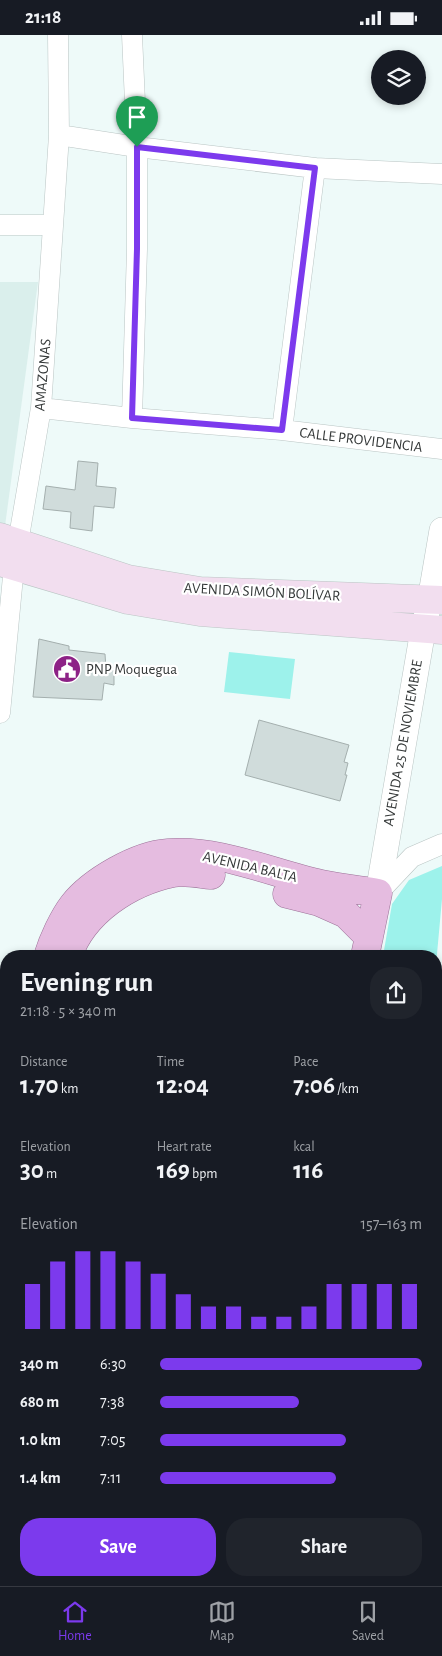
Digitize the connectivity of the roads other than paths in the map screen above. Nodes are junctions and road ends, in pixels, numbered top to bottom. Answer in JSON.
{"nodes":[{"id":1,"x":58,"y":35,"type":"edge"},
{"id":2,"x":132,"y":35,"type":"edge"},
{"id":3,"x":59,"y":135,"type":"junction"},
{"id":4,"x":137,"y":147,"type":"junction"},
{"id":5,"x":315,"y":168,"type":"junction"},
{"id":6,"x":442,"y":174,"type":"edge"},
{"id":7,"x":0,"y":225,"type":"edge"},
{"id":8,"x":53,"y":225,"type":"junction"},
{"id":9,"x":41,"y":408,"type":"junction"},
{"id":10,"x":132,"y":418,"type":"junction"},
{"id":11,"x":282,"y":430,"type":"junction"},
{"id":12,"x":442,"y":449,"type":"edge"},
{"id":13,"x":442,"y":530,"type":"edge"},
{"id":14,"x":8,"y":551,"type":"edge"},
{"id":15,"x":436,"y":600,"type":"edge"},
{"id":16,"x":432,"y":630,"type":"edge"},
{"id":17,"x":0,"y":713,"type":"edge"},
{"id":18,"x":442,"y":843,"type":"edge"},
{"id":19,"x":378,"y":893,"type":"junction"},
{"id":20,"x":367,"y":947,"type":"edge"},
{"id":21,"x":50,"y":950,"type":"edge"},
{"id":22,"x":71,"y":950,"type":"edge"}],
"edges":[{"from":1,"to":3,"type":"street","name":"AMAZONAS"},
{"from":2,"to":4,"type":"street"},
{"from":3,"to":4,"type":"street"},
{"from":3,"to":8,"type":"street","name":"AMAZONAS"},
{"from":4,"to":5,"type":"street"},
{"from":4,"to":10,"type":"street"},
{"from":5,"to":6,"type":"street"},
{"from":5,"to":11,"type":"street"},
{"from":7,"to":8,"type":"street"},
{"from":8,"to":9,"type":"street","name":"AMAZONAS"},
{"from":9,"to":10,"type":"street","name":"CALLE PROVIDENCIA"},
{"from":9,"to":14,"type":"street","name":"AMAZONAS"},
{"from":10,"to":11,"type":"street","name":"CALLE PROVIDENCIA"},
{"from":11,"to":12,"type":"street","name":"CALLE PROVIDENCIA"},
{"from":13,"to":15,"type":"street","name":"AVENIDA 25 DE NOVIEMBRE"},
{"from":14,"to":15,"type":"main road","name":"AVENIDA SIMÓN BOLÍVAR"},
{"from":14,"to":16,"type":"main road","name":"AVENIDA SIMÓN BOLÍVAR"},
{"from":14,"to":17,"type":"street","name":"AMAZONAS"},
{"from":15,"to":16,"type":"street","name":"AVENIDA 25 DE NOVIEMBRE"},
{"from":16,"to":19,"type":"street","name":"AVENIDA 25 DE NOVIEMBRE"},
{"from":18,"to":19,"type":"street"},
{"from":19,"to":20,"type":"main road","name":"AVENIDA 25 DE NOVIEMBRE"},
{"from":19,"to":21,"type":"main road","name":"AVENIDA BALTA"},
{"from":20,"to":22,"type":"main road","name":"AVENIDA BALTA"}]}
